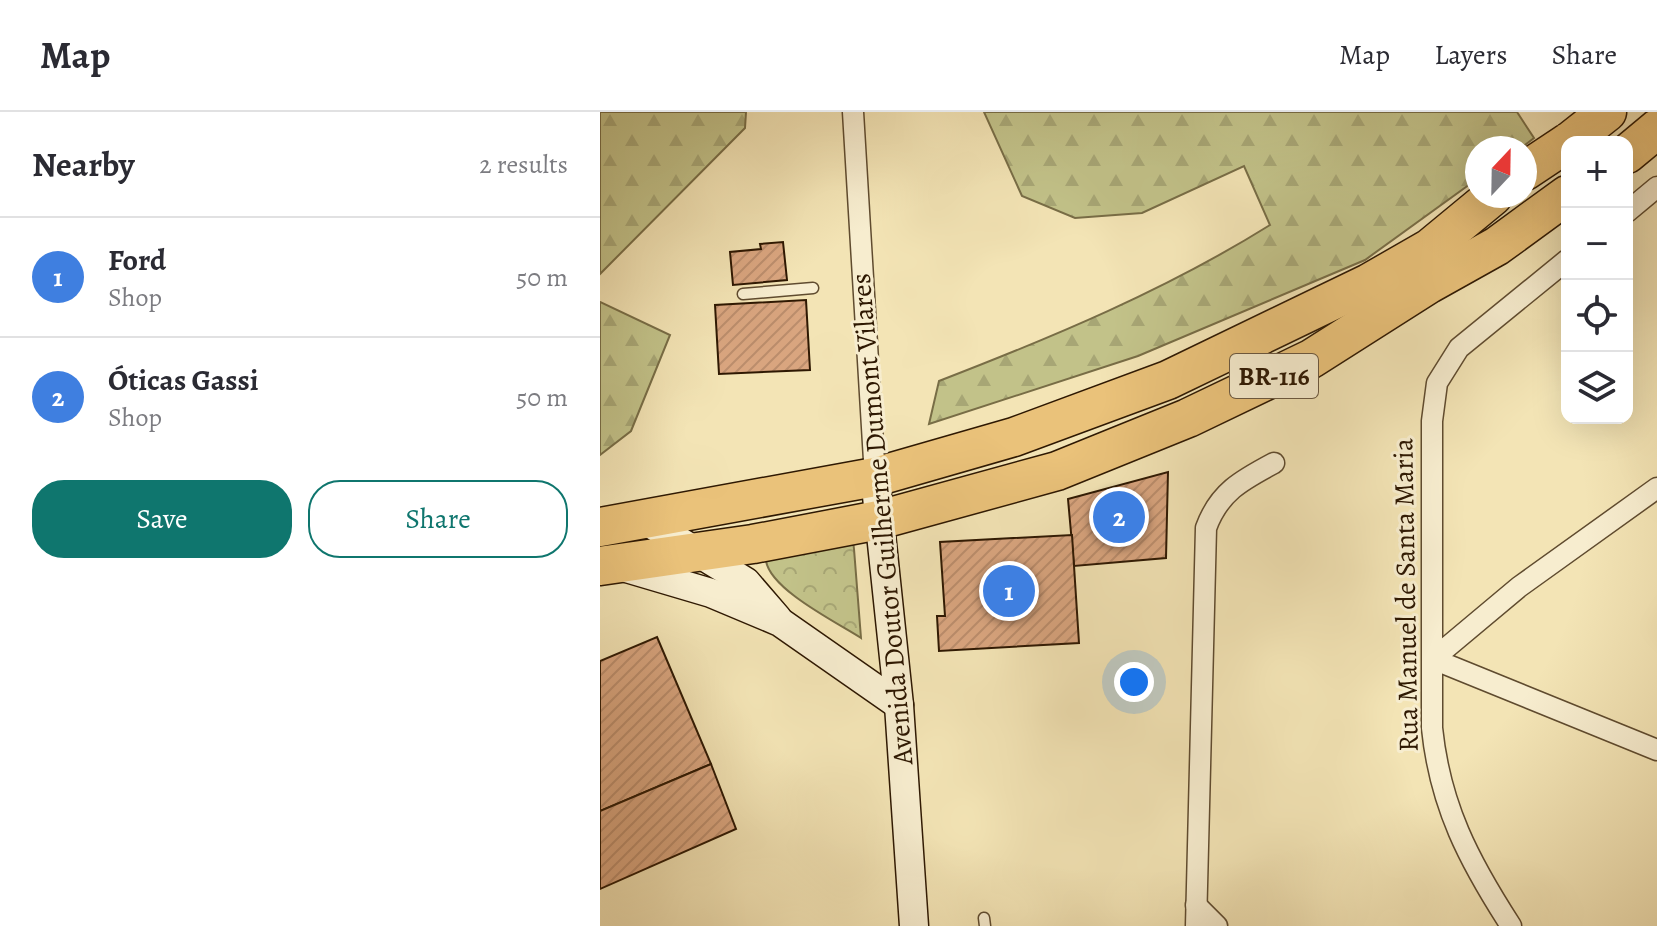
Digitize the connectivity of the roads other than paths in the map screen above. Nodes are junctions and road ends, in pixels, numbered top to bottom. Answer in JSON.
{"nodes":[{"id":1,"x":853,"y":112,"type":"edge"},
{"id":2,"x":1607,"y":112,"type":"edge"},
{"id":3,"x":1657,"y":129,"type":"edge"},
{"id":4,"x":1577,"y":136,"type":"edge"},
{"id":5,"x":1561,"y":148,"type":"edge"},
{"id":6,"x":1633,"y":149,"type":"edge"},
{"id":7,"x":1537,"y":163,"type":"edge"},
{"id":8,"x":1657,"y":187,"type":"edge"},
{"id":9,"x":1561,"y":199,"type":"edge"},
{"id":10,"x":1478,"y":208,"type":"edge"},
{"id":11,"x":1632,"y":208,"type":"edge"},
{"id":12,"x":1561,"y":265,"type":"edge"},
{"id":13,"x":813,"y":288,"type":"dead end"},
{"id":14,"x":743,"y":294,"type":"dead end"},
{"id":15,"x":1274,"y":463,"type":"dead end"},
{"id":16,"x":875,"y":477,"type":"junction"},
{"id":17,"x":1657,"y":488,"type":"edge"},
{"id":18,"x":643,"y":519,"type":"junction"},
{"id":19,"x":879,"y":520,"type":"junction"},
{"id":20,"x":600,"y":527,"type":"edge"},
{"id":21,"x":692,"y":552,"type":"junction"},
{"id":22,"x":608,"y":565,"type":"edge"},
{"id":23,"x":780,"y":622,"type":"junction"},
{"id":24,"x":1433,"y":659,"type":"junction"},
{"id":25,"x":899,"y":705,"type":"junction"},
{"id":26,"x":1657,"y":750,"type":"edge"},
{"id":27,"x":1196,"y":916,"type":"edge"},
{"id":28,"x":914,"y":926,"type":"edge"},
{"id":29,"x":1217,"y":926,"type":"edge"},
{"id":30,"x":1511,"y":926,"type":"edge"}],
"edges":[{"from":1,"to":16,"type":"street","name":"Avenida Doutor Guilherme Dumont Vilares"},
{"from":2,"to":4,"type":"highway"},
{"from":3,"to":6,"type":"highway"},
{"from":5,"to":7,"type":"highway"},
{"from":8,"to":11,"type":"street"},
{"from":9,"to":19,"type":"highway","number":"BR-116"},
{"from":10,"to":16,"type":"highway","number":"BR-116"},
{"from":12,"to":24,"type":"street","name":"Rua Manuel de Santa Maria"},
{"from":13,"to":14,"type":"lane"},
{"from":15,"to":27,"type":"street"},
{"from":16,"to":18,"type":"highway","number":"BR-116"},
{"from":16,"to":19,"type":"main road","name":"Avenida Doutor Guilherme Dumont Vilares"},
{"from":17,"to":24,"type":"street"},
{"from":18,"to":20,"type":"highway","number":"BR-116"},
{"from":18,"to":21,"type":"main road"},
{"from":19,"to":21,"type":"highway","number":"BR-116"},
{"from":19,"to":25,"type":"main road","name":"Avenida Doutor Guilherme Dumont Vilares"},
{"from":21,"to":22,"type":"highway","number":"BR-116"},
{"from":21,"to":23,"type":"main road"},
{"from":22,"to":23,"type":"main road"},
{"from":23,"to":25,"type":"main road"},
{"from":24,"to":26,"type":"street"},
{"from":24,"to":30,"type":"street","name":"Rua Manuel de Santa Maria"},
{"from":25,"to":28,"type":"main road","name":"Avenida Doutor Guilherme Dumont Vilares"},
{"from":27,"to":29,"type":"street"}]}
